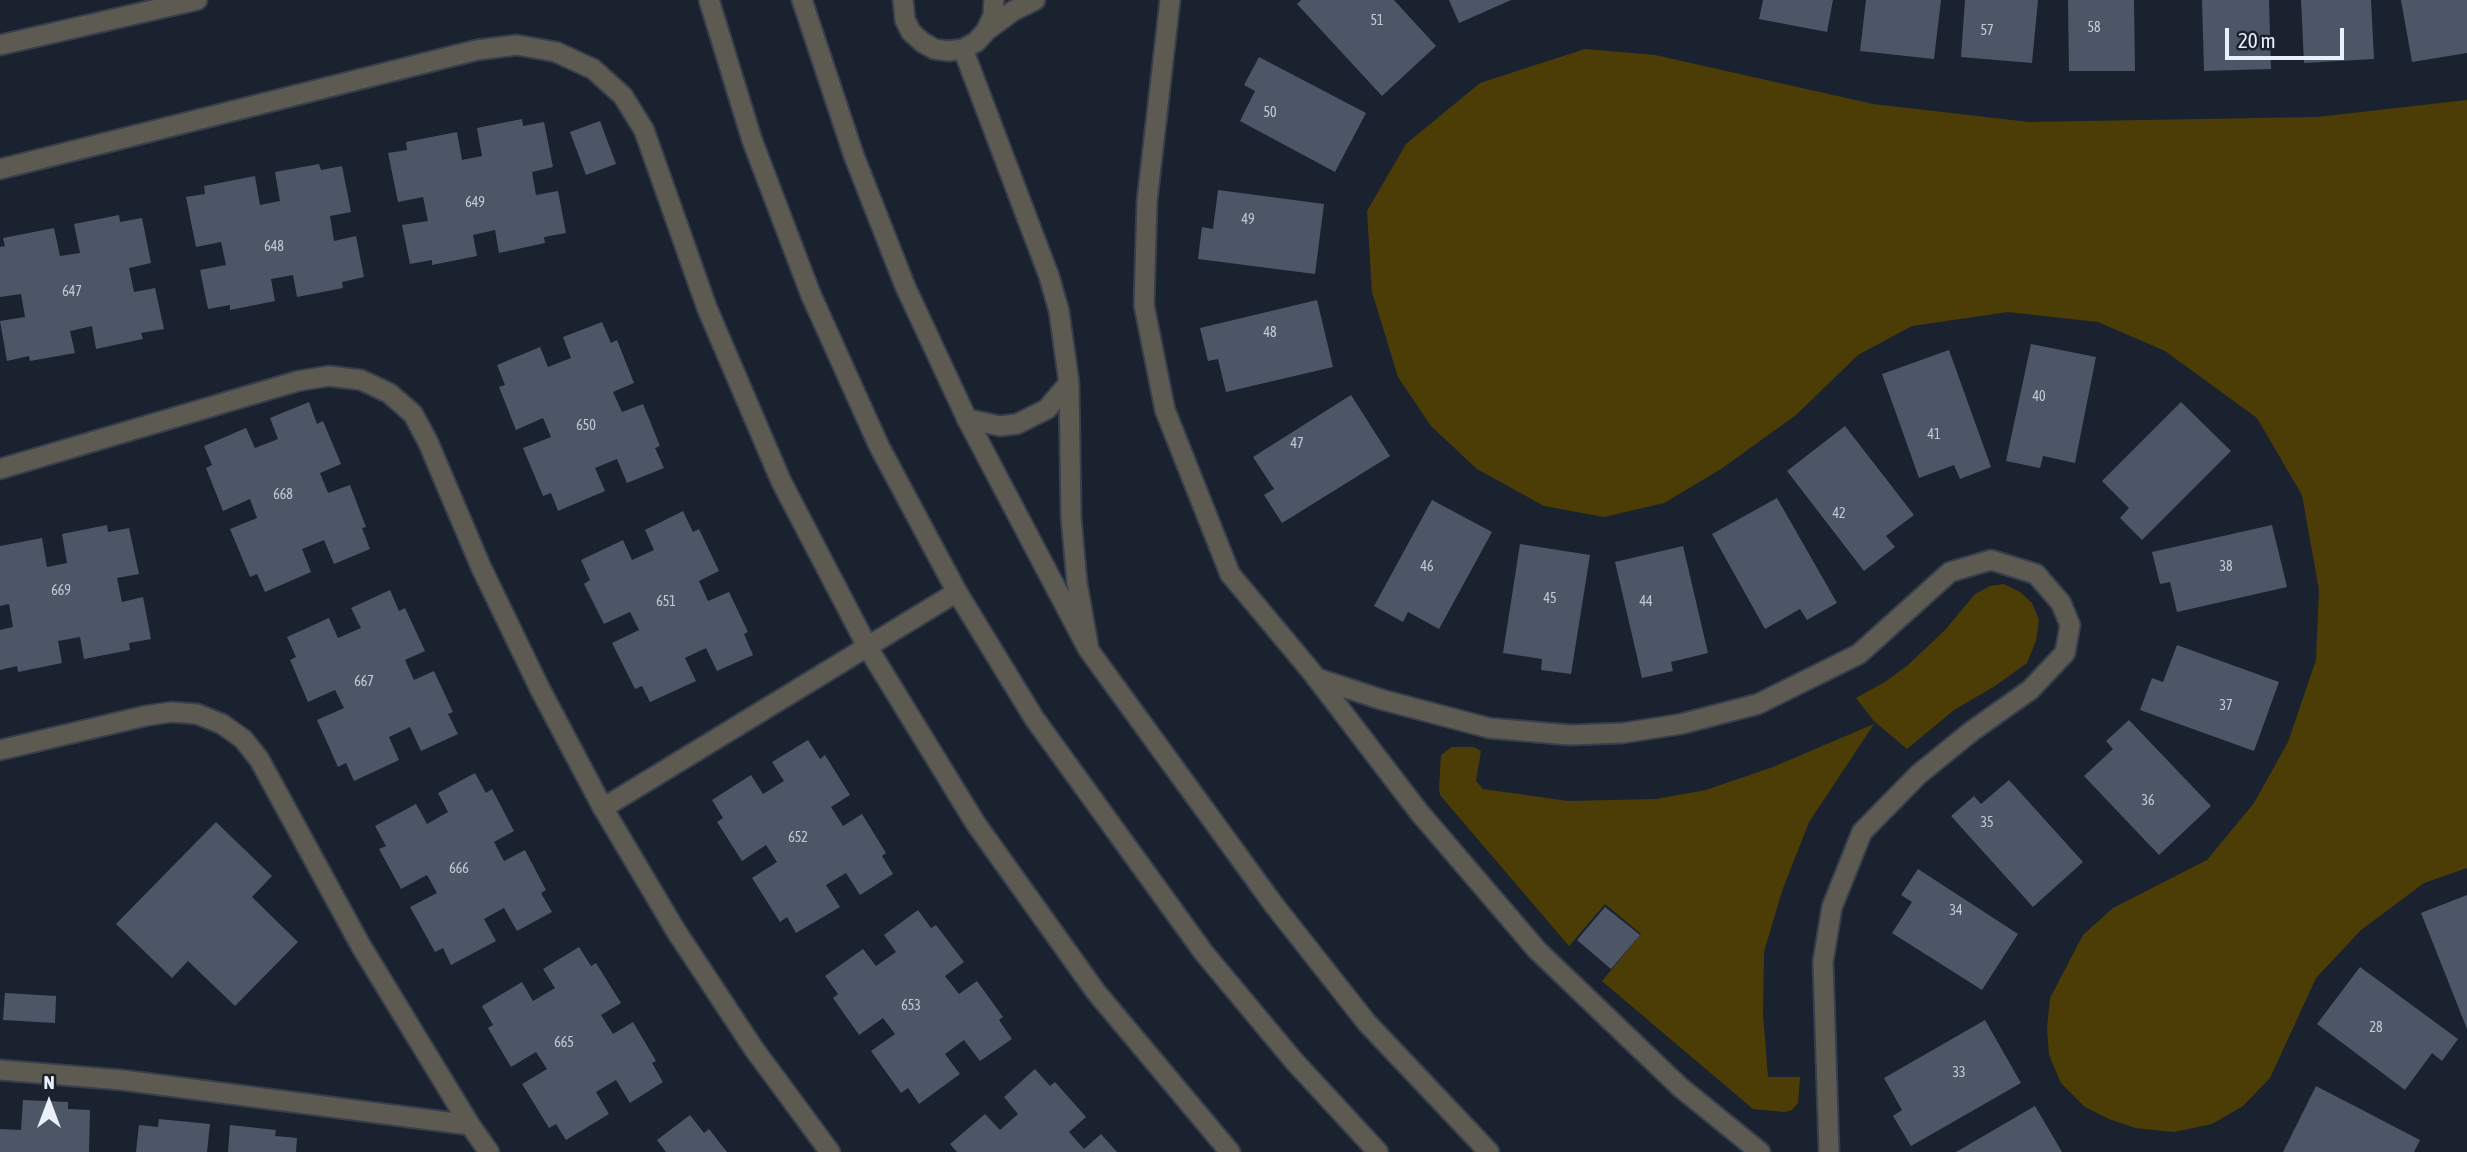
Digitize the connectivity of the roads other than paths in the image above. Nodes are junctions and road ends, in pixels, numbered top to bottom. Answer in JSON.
{"nodes":[{"id":1,"x":197,"y":0,"type":"edge"},
{"id":2,"x":709,"y":0,"type":"edge"},
{"id":3,"x":802,"y":0,"type":"edge"},
{"id":4,"x":904,"y":0,"type":"edge"},
{"id":5,"x":994,"y":0,"type":"edge"},
{"id":6,"x":1035,"y":0,"type":"edge"},
{"id":7,"x":1170,"y":0,"type":"edge"},
{"id":8,"x":986,"y":31,"type":"junction"},
{"id":9,"x":0,"y":45,"type":"edge"},
{"id":10,"x":962,"y":49,"type":"junction"},
{"id":11,"x":0,"y":169,"type":"edge"},
{"id":12,"x":1069,"y":383,"type":"junction"},
{"id":13,"x":967,"y":419,"type":"junction"},
{"id":14,"x":0,"y":469,"type":"edge"},
{"id":15,"x":957,"y":592,"type":"junction"},
{"id":16,"x":868,"y":648,"type":"junction"},
{"id":17,"x":1088,"y":649,"type":"junction"},
{"id":18,"x":1316,"y":678,"type":"junction"},
{"id":19,"x":0,"y":750,"type":"edge"},
{"id":20,"x":603,"y":808,"type":"junction"},
{"id":21,"x":0,"y":1070,"type":"edge"},
{"id":22,"x":470,"y":1125,"type":"junction"},
{"id":23,"x":489,"y":1152,"type":"edge"},
{"id":24,"x":830,"y":1152,"type":"edge"},
{"id":25,"x":1230,"y":1152,"type":"edge"},
{"id":26,"x":1378,"y":1152,"type":"edge"},
{"id":27,"x":1489,"y":1152,"type":"edge"},
{"id":28,"x":1760,"y":1152,"type":"edge"},
{"id":29,"x":1829,"y":1152,"type":"edge"}],
"edges":[{"from":1,"to":9,"type":"street"},
{"from":2,"to":15,"type":"street"},
{"from":3,"to":13,"type":"street"},
{"from":4,"to":10,"type":"street"},
{"from":5,"to":8,"type":"street"},
{"from":6,"to":8,"type":"street"},
{"from":7,"to":18,"type":"street"},
{"from":8,"to":10,"type":"street"},
{"from":10,"to":12,"type":"street"},
{"from":11,"to":16,"type":"street"},
{"from":12,"to":13,"type":"street"},
{"from":12,"to":17,"type":"street"},
{"from":13,"to":17,"type":"street"},
{"from":14,"to":20,"type":"street"},
{"from":15,"to":16,"type":"street"},
{"from":15,"to":26,"type":"street"},
{"from":16,"to":20,"type":"street"},
{"from":16,"to":25,"type":"street"},
{"from":17,"to":27,"type":"street"},
{"from":18,"to":28,"type":"street"},
{"from":18,"to":29,"type":"street"},
{"from":19,"to":22,"type":"street"},
{"from":20,"to":24,"type":"street"},
{"from":21,"to":22,"type":"street"},
{"from":22,"to":23,"type":"street"}]}
